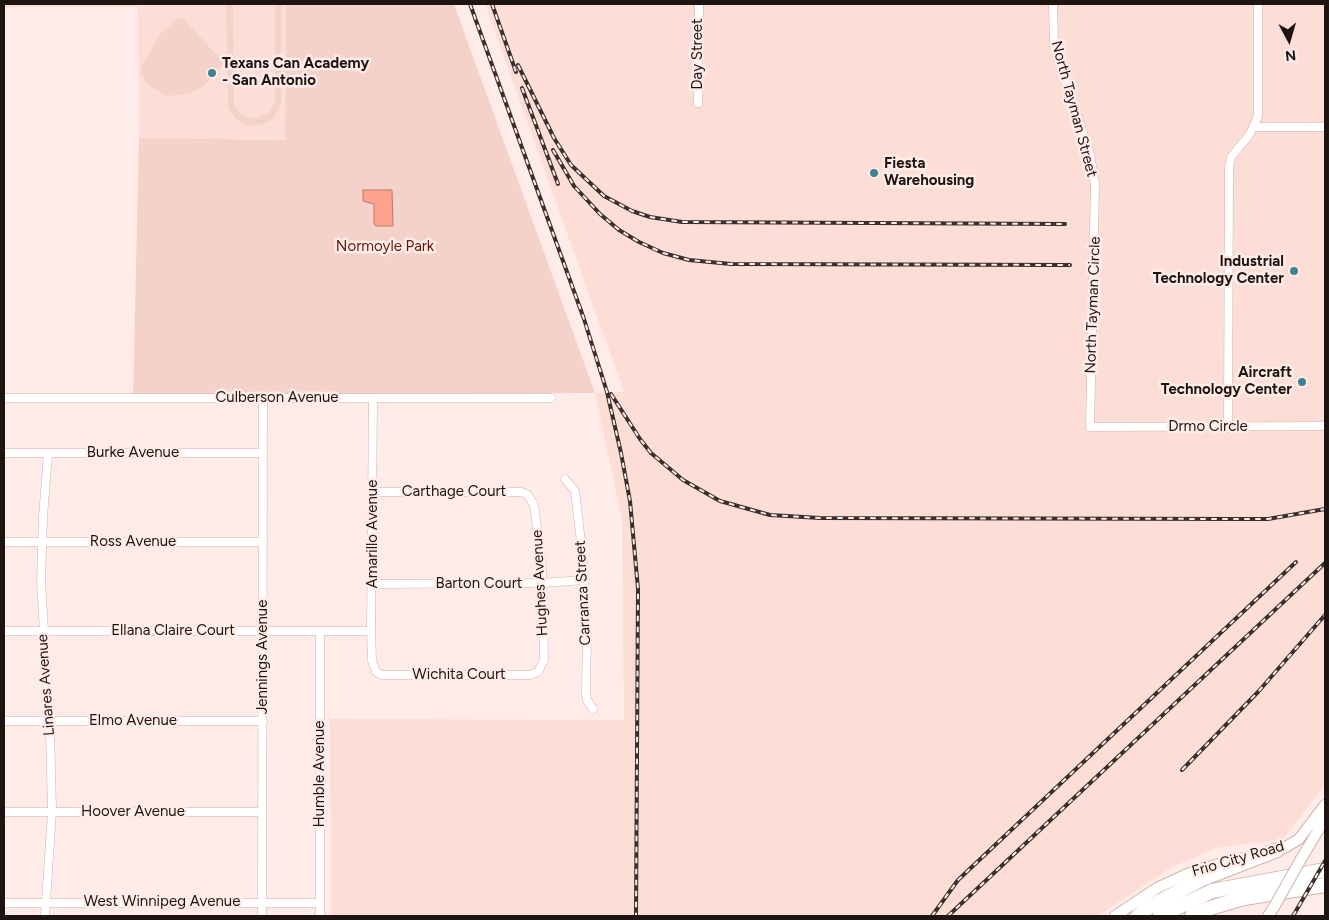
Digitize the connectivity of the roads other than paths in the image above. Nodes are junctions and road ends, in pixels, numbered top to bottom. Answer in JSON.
{"nodes":[{"id":1,"x":699,"y":4,"type":"edge"},
{"id":2,"x":1053,"y":4,"type":"edge"},
{"id":3,"x":1258,"y":4,"type":"edge"},
{"id":4,"x":698,"y":103,"type":"dead end"},
{"id":5,"x":1255,"y":127,"type":"junction"},
{"id":6,"x":1325,"y":127,"type":"edge"},
{"id":7,"x":1095,"y":184,"type":"joint"},
{"id":8,"x":4,"y":398,"type":"edge"},
{"id":9,"x":263,"y":398,"type":"junction"},
{"id":10,"x":373,"y":398,"type":"junction"},
{"id":11,"x":551,"y":398,"type":"dead end"},
{"id":12,"x":1325,"y":426,"type":"edge"},
{"id":13,"x":1090,"y":427,"type":"joint"},
{"id":14,"x":1228,"y":428,"type":"junction"},
{"id":15,"x":4,"y":453,"type":"edge"},
{"id":16,"x":48,"y":453,"type":"junction"},
{"id":17,"x":263,"y":453,"type":"junction"},
{"id":18,"x":565,"y":479,"type":"dead end"},
{"id":19,"x":373,"y":492,"type":"junction"},
{"id":20,"x":532,"y":500,"type":"joint"},
{"id":21,"x":4,"y":542,"type":"edge"},
{"id":22,"x":42,"y":542,"type":"junction"},
{"id":23,"x":263,"y":542,"type":"junction"},
{"id":24,"x":584,"y":580,"type":"junction"},
{"id":25,"x":542,"y":583,"type":"junction"},
{"id":26,"x":372,"y":584,"type":"junction"},
{"id":27,"x":262,"y":630,"type":"junction"},
{"id":28,"x":4,"y":631,"type":"edge"},
{"id":29,"x":43,"y":631,"type":"junction"},
{"id":30,"x":320,"y":631,"type":"junction"},
{"id":31,"x":371,"y":631,"type":"junction"},
{"id":32,"x":543,"y":667,"type":"joint"},
{"id":33,"x":374,"y":669,"type":"joint"},
{"id":34,"x":593,"y":710,"type":"dead end"},
{"id":35,"x":4,"y":721,"type":"edge"},
{"id":36,"x":49,"y":721,"type":"junction"},
{"id":37,"x":263,"y":721,"type":"junction"},
{"id":38,"x":1325,"y":805,"type":"edge"},
{"id":39,"x":4,"y":812,"type":"edge"},
{"id":40,"x":52,"y":812,"type":"junction"},
{"id":41,"x":262,"y":812,"type":"junction"},
{"id":42,"x":1325,"y":819,"type":"edge"},
{"id":43,"x":1292,"y":844,"type":"junction"},
{"id":44,"x":1277,"y":850,"type":"junction"},
{"id":45,"x":1304,"y":855,"type":"junction"},
{"id":46,"x":1325,"y":870,"type":"edge"},
{"id":47,"x":1325,"y":885,"type":"edge"},
{"id":48,"x":4,"y":902,"type":"edge"},
{"id":49,"x":47,"y":902,"type":"junction"},
{"id":50,"x":262,"y":902,"type":"junction"},
{"id":51,"x":320,"y":903,"type":"junction"},
{"id":52,"x":45,"y":916,"type":"edge"},
{"id":53,"x":262,"y":916,"type":"edge"},
{"id":54,"x":320,"y":916,"type":"edge"},
{"id":55,"x":1115,"y":916,"type":"edge"},
{"id":56,"x":1138,"y":916,"type":"edge"},
{"id":57,"x":1160,"y":916,"type":"edge"},
{"id":58,"x":1192,"y":916,"type":"edge"},
{"id":59,"x":1268,"y":916,"type":"edge"}],
"edges":[{"from":1,"to":4,"type":"street","name":"Day Street"},
{"from":2,"to":7,"type":"street","name":"North Tayman Street"},
{"from":3,"to":5,"type":"street"},
{"from":5,"to":6,"type":"street"},
{"from":5,"to":14,"type":"street"},
{"from":7,"to":13,"type":"street","name":"North Tayman Circle"},
{"from":8,"to":9,"type":"street","name":"Culberson Avenue"},
{"from":9,"to":10,"type":"street","name":"Culberson Avenue"},
{"from":9,"to":17,"type":"street","name":"Jennings Avenue"},
{"from":10,"to":11,"type":"street","name":"Culberson Avenue"},
{"from":10,"to":19,"type":"street","name":"Amarillo Avenue"},
{"from":12,"to":14,"type":"street","name":"Drmo Circle"},
{"from":13,"to":14,"type":"street","name":"Drmo Circle"},
{"from":15,"to":16,"type":"street","name":"Burke Avenue"},
{"from":16,"to":17,"type":"street","name":"Burke Avenue"},
{"from":16,"to":22,"type":"street","name":"Linares Avenue"},
{"from":17,"to":23,"type":"street","name":"Jennings Avenue"},
{"from":18,"to":24,"type":"street","name":"Carranza Street"},
{"from":19,"to":20,"type":"street","name":"Carthage Court"},
{"from":19,"to":26,"type":"street","name":"Amarillo Avenue"},
{"from":20,"to":25,"type":"street","name":"Hughes Avenue"},
{"from":21,"to":22,"type":"street","name":"Ross Avenue"},
{"from":22,"to":23,"type":"street","name":"Ross Avenue"},
{"from":22,"to":29,"type":"street","name":"Linares Avenue"},
{"from":23,"to":27,"type":"street","name":"Jennings Avenue"},
{"from":24,"to":25,"type":"street","name":"Barton Court"},
{"from":24,"to":34,"type":"street","name":"Carranza Street"},
{"from":25,"to":26,"type":"street","name":"Barton Court"},
{"from":25,"to":32,"type":"street","name":"Hughes Avenue"},
{"from":26,"to":31,"type":"street","name":"Amarillo Avenue"},
{"from":27,"to":29,"type":"street","name":"Ellana Claire Court"},
{"from":27,"to":30,"type":"street","name":"Ellana Claire Court"},
{"from":27,"to":37,"type":"street","name":"Jennings Avenue"},
{"from":28,"to":29,"type":"street","name":"Ellana Claire Court"},
{"from":29,"to":36,"type":"street","name":"Linares Avenue"},
{"from":30,"to":31,"type":"street","name":"Ellana Claire Court"},
{"from":30,"to":51,"type":"street","name":"Humble Avenue"},
{"from":31,"to":33,"type":"street","name":"Amarillo Avenue"},
{"from":32,"to":33,"type":"street","name":"Wichita Court"},
{"from":35,"to":36,"type":"street","name":"Elmo Avenue"},
{"from":36,"to":37,"type":"street","name":"Elmo Avenue"},
{"from":36,"to":40,"type":"street","name":"Linares Avenue"},
{"from":37,"to":41,"type":"street","name":"Jennings Avenue"},
{"from":38,"to":43,"type":"main road","name":"Frio City Road"},
{"from":39,"to":40,"type":"street","name":"Hoover Avenue"},
{"from":40,"to":41,"type":"street","name":"Hoover Avenue"},
{"from":40,"to":49,"type":"street","name":"Linares Avenue"},
{"from":41,"to":50,"type":"street","name":"Jennings Avenue"},
{"from":42,"to":45,"type":"main road","name":"Frio City Road"},
{"from":43,"to":44,"type":"main road","name":"Frio City Road"},
{"from":43,"to":45,"type":"main road"},
{"from":44,"to":55,"type":"main road","name":"Frio City Road"},
{"from":44,"to":56,"type":"highway"},
{"from":45,"to":59,"type":"main road","name":"Frio City Road","bridge":true},
{"from":46,"to":57,"type":"highway"},
{"from":47,"to":58,"type":"highway"},
{"from":48,"to":49,"type":"street","name":"West Winnipeg Avenue"},
{"from":49,"to":50,"type":"street","name":"West Winnipeg Avenue"},
{"from":49,"to":52,"type":"street","name":"Linares Avenue"},
{"from":50,"to":51,"type":"street","name":"West Winnipeg Avenue"},
{"from":50,"to":53,"type":"street","name":"Jennings Avenue"},
{"from":51,"to":54,"type":"street","name":"Humble Avenue"}]}
